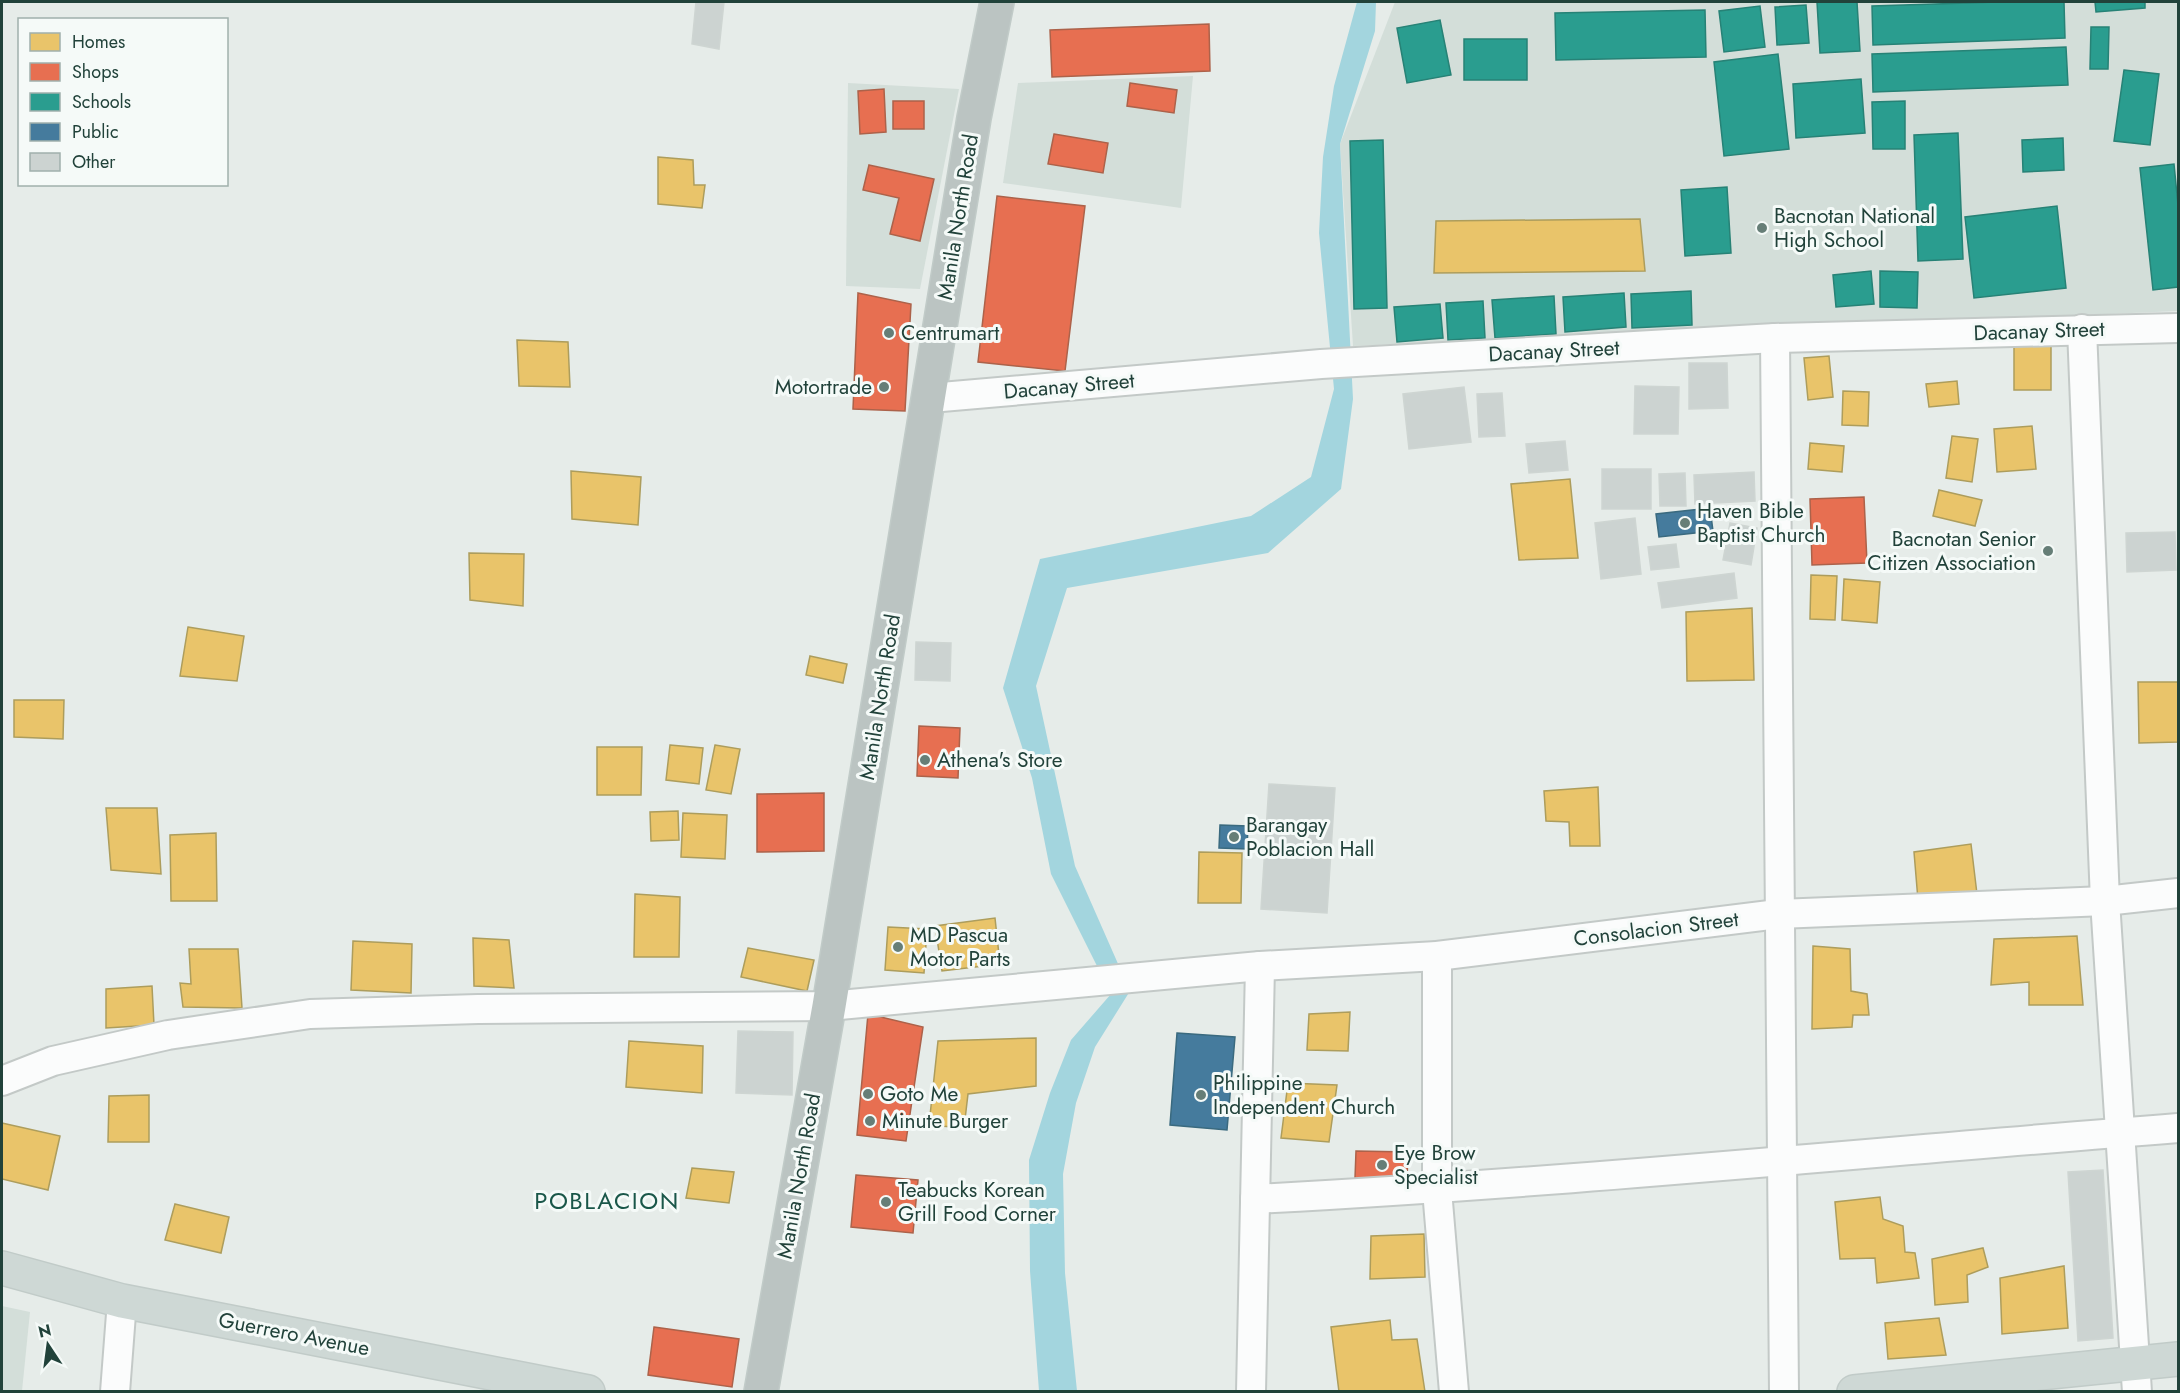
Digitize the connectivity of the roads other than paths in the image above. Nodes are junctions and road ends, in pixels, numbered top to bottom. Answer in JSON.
{"nodes":[{"id":1,"x":997,"y":2,"type":"edge"},
{"id":2,"x":2178,"y":328,"type":"edge"},
{"id":3,"x":2082,"y":329,"type":"junction"},
{"id":4,"x":1775,"y":338,"type":"junction"},
{"id":5,"x":930,"y":398,"type":"junction"},
{"id":6,"x":2178,"y":893,"type":"edge"},
{"id":7,"x":2105,"y":901,"type":"junction"},
{"id":8,"x":1778,"y":914,"type":"junction"},
{"id":9,"x":1437,"y":956,"type":"junction"},
{"id":10,"x":1260,"y":966,"type":"junction"},
{"id":11,"x":829,"y":1006,"type":"junction"},
{"id":12,"x":2,"y":1081,"type":"edge"},
{"id":13,"x":2178,"y":1128,"type":"edge"},
{"id":14,"x":2119,"y":1133,"type":"junction"},
{"id":15,"x":1781,"y":1163,"type":"junction"},
{"id":16,"x":1437,"y":1190,"type":"junction"},
{"id":17,"x":1255,"y":1199,"type":"junction"},
{"id":18,"x":2,"y":1268,"type":"edge"},
{"id":19,"x":122,"y":1301,"type":"junction"},
{"id":20,"x":2178,"y":1359,"type":"edge"},
{"id":21,"x":2136,"y":1377,"type":"edge"},
{"id":22,"x":115,"y":1392,"type":"edge"},
{"id":23,"x":588,"y":1392,"type":"edge"},
{"id":24,"x":761,"y":1392,"type":"edge"},
{"id":25,"x":1251,"y":1392,"type":"edge"},
{"id":26,"x":1454,"y":1392,"type":"edge"},
{"id":27,"x":1784,"y":1392,"type":"edge"},
{"id":28,"x":1854,"y":1392,"type":"edge"}],
"edges":[{"from":1,"to":5,"type":"highway","name":"Manila North Road"},
{"from":2,"to":3,"type":"street","name":"Dacanay Street"},
{"from":3,"to":4,"type":"street","name":"Dacanay Street"},
{"from":3,"to":7,"type":"street"},
{"from":4,"to":5,"type":"street","name":"Dacanay Street"},
{"from":4,"to":8,"type":"street"},
{"from":5,"to":11,"type":"highway","name":"Manila North Road"},
{"from":6,"to":7,"type":"street","name":"Consolacion Street"},
{"from":7,"to":8,"type":"street","name":"Consolacion Street"},
{"from":7,"to":14,"type":"street"},
{"from":8,"to":9,"type":"street","name":"Consolacion Street"},
{"from":8,"to":15,"type":"street"},
{"from":9,"to":10,"type":"street","name":"Consolacion Street"},
{"from":9,"to":16,"type":"street"},
{"from":10,"to":11,"type":"street","name":"Consolacion Street"},
{"from":10,"to":17,"type":"street"},
{"from":11,"to":12,"type":"street","name":"Consolacion Street"},
{"from":11,"to":24,"type":"highway","name":"Manila North Road"},
{"from":13,"to":14,"type":"street"},
{"from":14,"to":15,"type":"street"},
{"from":14,"to":21,"type":"street"},
{"from":15,"to":16,"type":"street"},
{"from":15,"to":27,"type":"street"},
{"from":16,"to":17,"type":"street"},
{"from":16,"to":26,"type":"street"},
{"from":17,"to":25,"type":"street"},
{"from":18,"to":19,"type":"main road","name":"Guerrero Avenue"},
{"from":19,"to":22,"type":"street"},
{"from":19,"to":23,"type":"main road","name":"Guerrero Avenue"},
{"from":20,"to":21,"type":"main road"},
{"from":21,"to":28,"type":"main road"}]}
